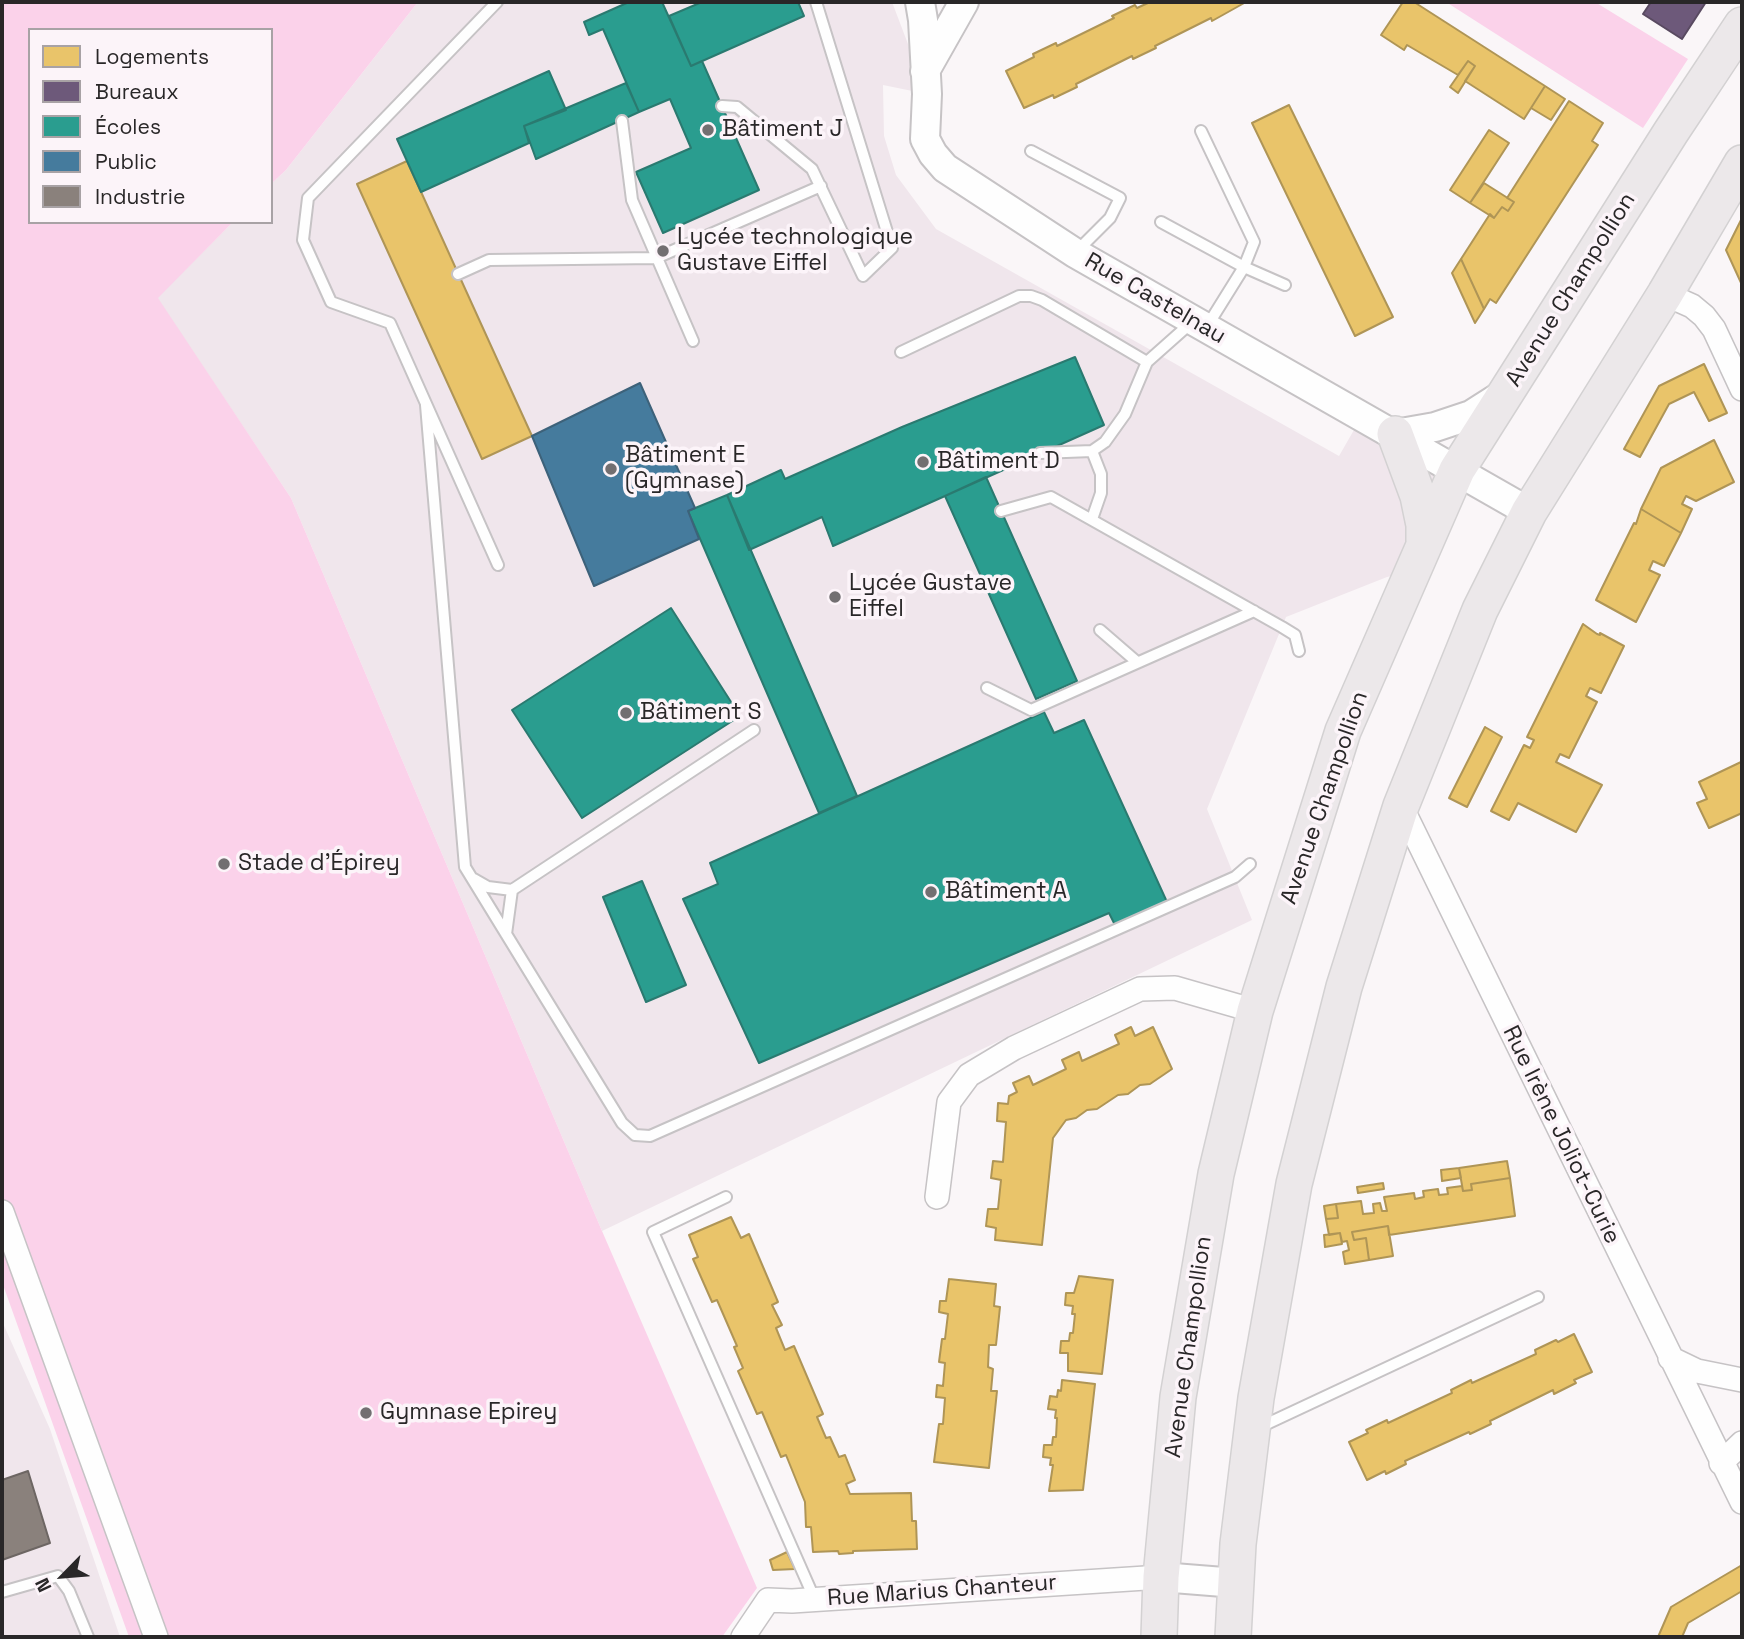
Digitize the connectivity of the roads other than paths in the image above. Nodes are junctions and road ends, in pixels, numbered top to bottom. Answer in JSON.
{"nodes":[{"id":1,"x":497,"y":2,"type":"edge"},
{"id":2,"x":816,"y":2,"type":"edge"},
{"id":3,"x":920,"y":2,"type":"edge"},
{"id":4,"x":964,"y":2,"type":"edge"},
{"id":5,"x":1742,"y":25,"type":"edge"},
{"id":6,"x":925,"y":71,"type":"junction"},
{"id":7,"x":722,"y":106,"type":"dead end"},
{"id":8,"x":622,"y":121,"type":"dead end"},
{"id":9,"x":1202,"y":131,"type":"dead end"},
{"id":10,"x":1031,"y":151,"type":"dead end"},
{"id":11,"x":1742,"y":163,"type":"edge"},
{"id":12,"x":821,"y":186,"type":"junction"},
{"id":13,"x":1161,"y":222,"type":"dead end"},
{"id":14,"x":1075,"y":253,"type":"junction"},
{"id":15,"x":656,"y":258,"type":"junction"},
{"id":16,"x":1244,"y":267,"type":"junction"},
{"id":17,"x":458,"y":274,"type":"dead end"},
{"id":18,"x":1285,"y":285,"type":"dead end"},
{"id":19,"x":1665,"y":294,"type":"junction"},
{"id":20,"x":1200,"y":324,"type":"junction"},
{"id":21,"x":693,"y":341,"type":"dead end"},
{"id":22,"x":901,"y":352,"type":"dead end"},
{"id":23,"x":1147,"y":362,"type":"junction"},
{"id":24,"x":1742,"y":389,"type":"edge"},
{"id":25,"x":1506,"y":392,"type":"junction"},
{"id":26,"x":426,"y":405,"type":"junction"},
{"id":27,"x":1395,"y":434,"type":"junction"},
{"id":28,"x":1092,"y":451,"type":"junction"},
{"id":29,"x":1040,"y":453,"type":"dead end"},
{"id":30,"x":1457,"y":470,"type":"junction"},
{"id":31,"x":1001,"y":511,"type":"dead end"},
{"id":32,"x":1529,"y":512,"type":"junction"},
{"id":33,"x":1092,"y":519,"type":"junction"},
{"id":34,"x":1424,"y":543,"type":"junction"},
{"id":35,"x":498,"y":565,"type":"dead end"},
{"id":36,"x":1254,"y":611,"type":"junction"},
{"id":37,"x":1100,"y":630,"type":"dead end"},
{"id":38,"x":1299,"y":651,"type":"dead end"},
{"id":39,"x":1138,"y":662,"type":"junction"},
{"id":40,"x":987,"y":688,"type":"dead end"},
{"id":41,"x":754,"y":730,"type":"dead end"},
{"id":42,"x":1401,"y":806,"type":"junction"},
{"id":43,"x":1250,"y":864,"type":"dead end"},
{"id":44,"x":471,"y":877,"type":"junction"},
{"id":45,"x":512,"y":890,"type":"junction"},
{"id":46,"x":506,"y":934,"type":"junction"},
{"id":47,"x":1255,"y":1011,"type":"junction"},
{"id":48,"x":726,"y":1197,"type":"dead end"},
{"id":49,"x":937,"y":1197,"type":"dead end"},
{"id":50,"x":2,"y":1212,"type":"edge"},
{"id":51,"x":1538,"y":1297,"type":"dead end"},
{"id":52,"x":1670,"y":1358,"type":"junction"},
{"id":53,"x":1742,"y":1380,"type":"edge"},
{"id":54,"x":1252,"y":1430,"type":"junction"},
{"id":55,"x":1742,"y":1443,"type":"edge"},
{"id":56,"x":1721,"y":1463,"type":"junction"},
{"id":57,"x":1742,"y":1502,"type":"edge"},
{"id":58,"x":1161,"y":1577,"type":"junction"},
{"id":59,"x":1236,"y":1583,"type":"junction"},
{"id":60,"x":2,"y":1592,"type":"edge"},
{"id":61,"x":815,"y":1600,"type":"junction"},
{"id":62,"x":88,"y":1637,"type":"edge"},
{"id":63,"x":156,"y":1637,"type":"edge"},
{"id":64,"x":743,"y":1637,"type":"edge"},
{"id":65,"x":1159,"y":1637,"type":"edge"},
{"id":66,"x":1233,"y":1637,"type":"edge"}],
"edges":[{"from":1,"to":26,"type":"lane"},
{"from":2,"to":12,"type":"lane"},
{"from":3,"to":6,"type":"street"},
{"from":4,"to":6,"type":"street","name":"Rue Castelnau"},
{"from":5,"to":25,"type":"main road","name":"Avenue Champollion"},
{"from":6,"to":14,"type":"street","name":"Rue Castelnau"},
{"from":7,"to":12,"type":"lane"},
{"from":8,"to":15,"type":"lane"},
{"from":9,"to":16,"type":"lane"},
{"from":10,"to":14,"type":"lane"},
{"from":11,"to":19,"type":"main road"},
{"from":12,"to":15,"type":"lane"},
{"from":13,"to":16,"type":"lane"},
{"from":14,"to":20,"type":"street","name":"Rue Castelnau"},
{"from":15,"to":17,"type":"lane"},
{"from":15,"to":21,"type":"lane"},
{"from":16,"to":18,"type":"lane"},
{"from":16,"to":20,"type":"lane"},
{"from":19,"to":24,"type":"street"},
{"from":19,"to":32,"type":"main road"},
{"from":20,"to":23,"type":"lane"},
{"from":20,"to":27,"type":"street","name":"Rue Castelnau"},
{"from":22,"to":23,"type":"lane"},
{"from":23,"to":28,"type":"lane"},
{"from":25,"to":27,"type":"street"},
{"from":25,"to":30,"type":"main road","name":"Avenue Champollion"},
{"from":26,"to":35,"type":"lane"},
{"from":26,"to":44,"type":"lane"},
{"from":27,"to":30,"type":"street","name":"Rue Castelnau"},
{"from":27,"to":34,"type":"main road"},
{"from":28,"to":29,"type":"lane"},
{"from":28,"to":33,"type":"lane"},
{"from":30,"to":32,"type":"street","name":"Rue Castelnau"},
{"from":30,"to":34,"type":"main road","name":"Avenue Champollion"},
{"from":31,"to":33,"type":"lane"},
{"from":32,"to":42,"type":"main road"},
{"from":33,"to":36,"type":"lane"},
{"from":34,"to":47,"type":"main road","name":"Avenue Champollion"},
{"from":36,"to":38,"type":"lane"},
{"from":36,"to":39,"type":"lane"},
{"from":37,"to":39,"type":"lane"},
{"from":39,"to":40,"type":"lane"},
{"from":41,"to":45,"type":"lane"},
{"from":42,"to":52,"type":"street","name":"Rue Irène Joliot-Curie"},
{"from":42,"to":54,"type":"main road"},
{"from":43,"to":46,"type":"lane"},
{"from":44,"to":45,"type":"lane"},
{"from":44,"to":46,"type":"lane"},
{"from":45,"to":46,"type":"lane"},
{"from":47,"to":49,"type":"street"},
{"from":47,"to":58,"type":"main road","name":"Avenue Champollion"},
{"from":48,"to":61,"type":"lane"},
{"from":50,"to":63,"type":"street"},
{"from":51,"to":54,"type":"lane"},
{"from":52,"to":53,"type":"street"},
{"from":52,"to":56,"type":"street","name":"Rue Irène Joliot-Curie"},
{"from":54,"to":59,"type":"main road"},
{"from":55,"to":56,"type":"street"},
{"from":56,"to":57,"type":"street","name":"Rue Irène Joliot-Curie"},
{"from":58,"to":59,"type":"street"},
{"from":58,"to":61,"type":"street","name":"Rue Marius Chanteur"},
{"from":58,"to":65,"type":"main road","name":"Avenue Champollion"},
{"from":59,"to":66,"type":"main road"},
{"from":60,"to":62,"type":"lane"},
{"from":61,"to":64,"type":"street","name":"Rue Marius Chanteur"}]}
